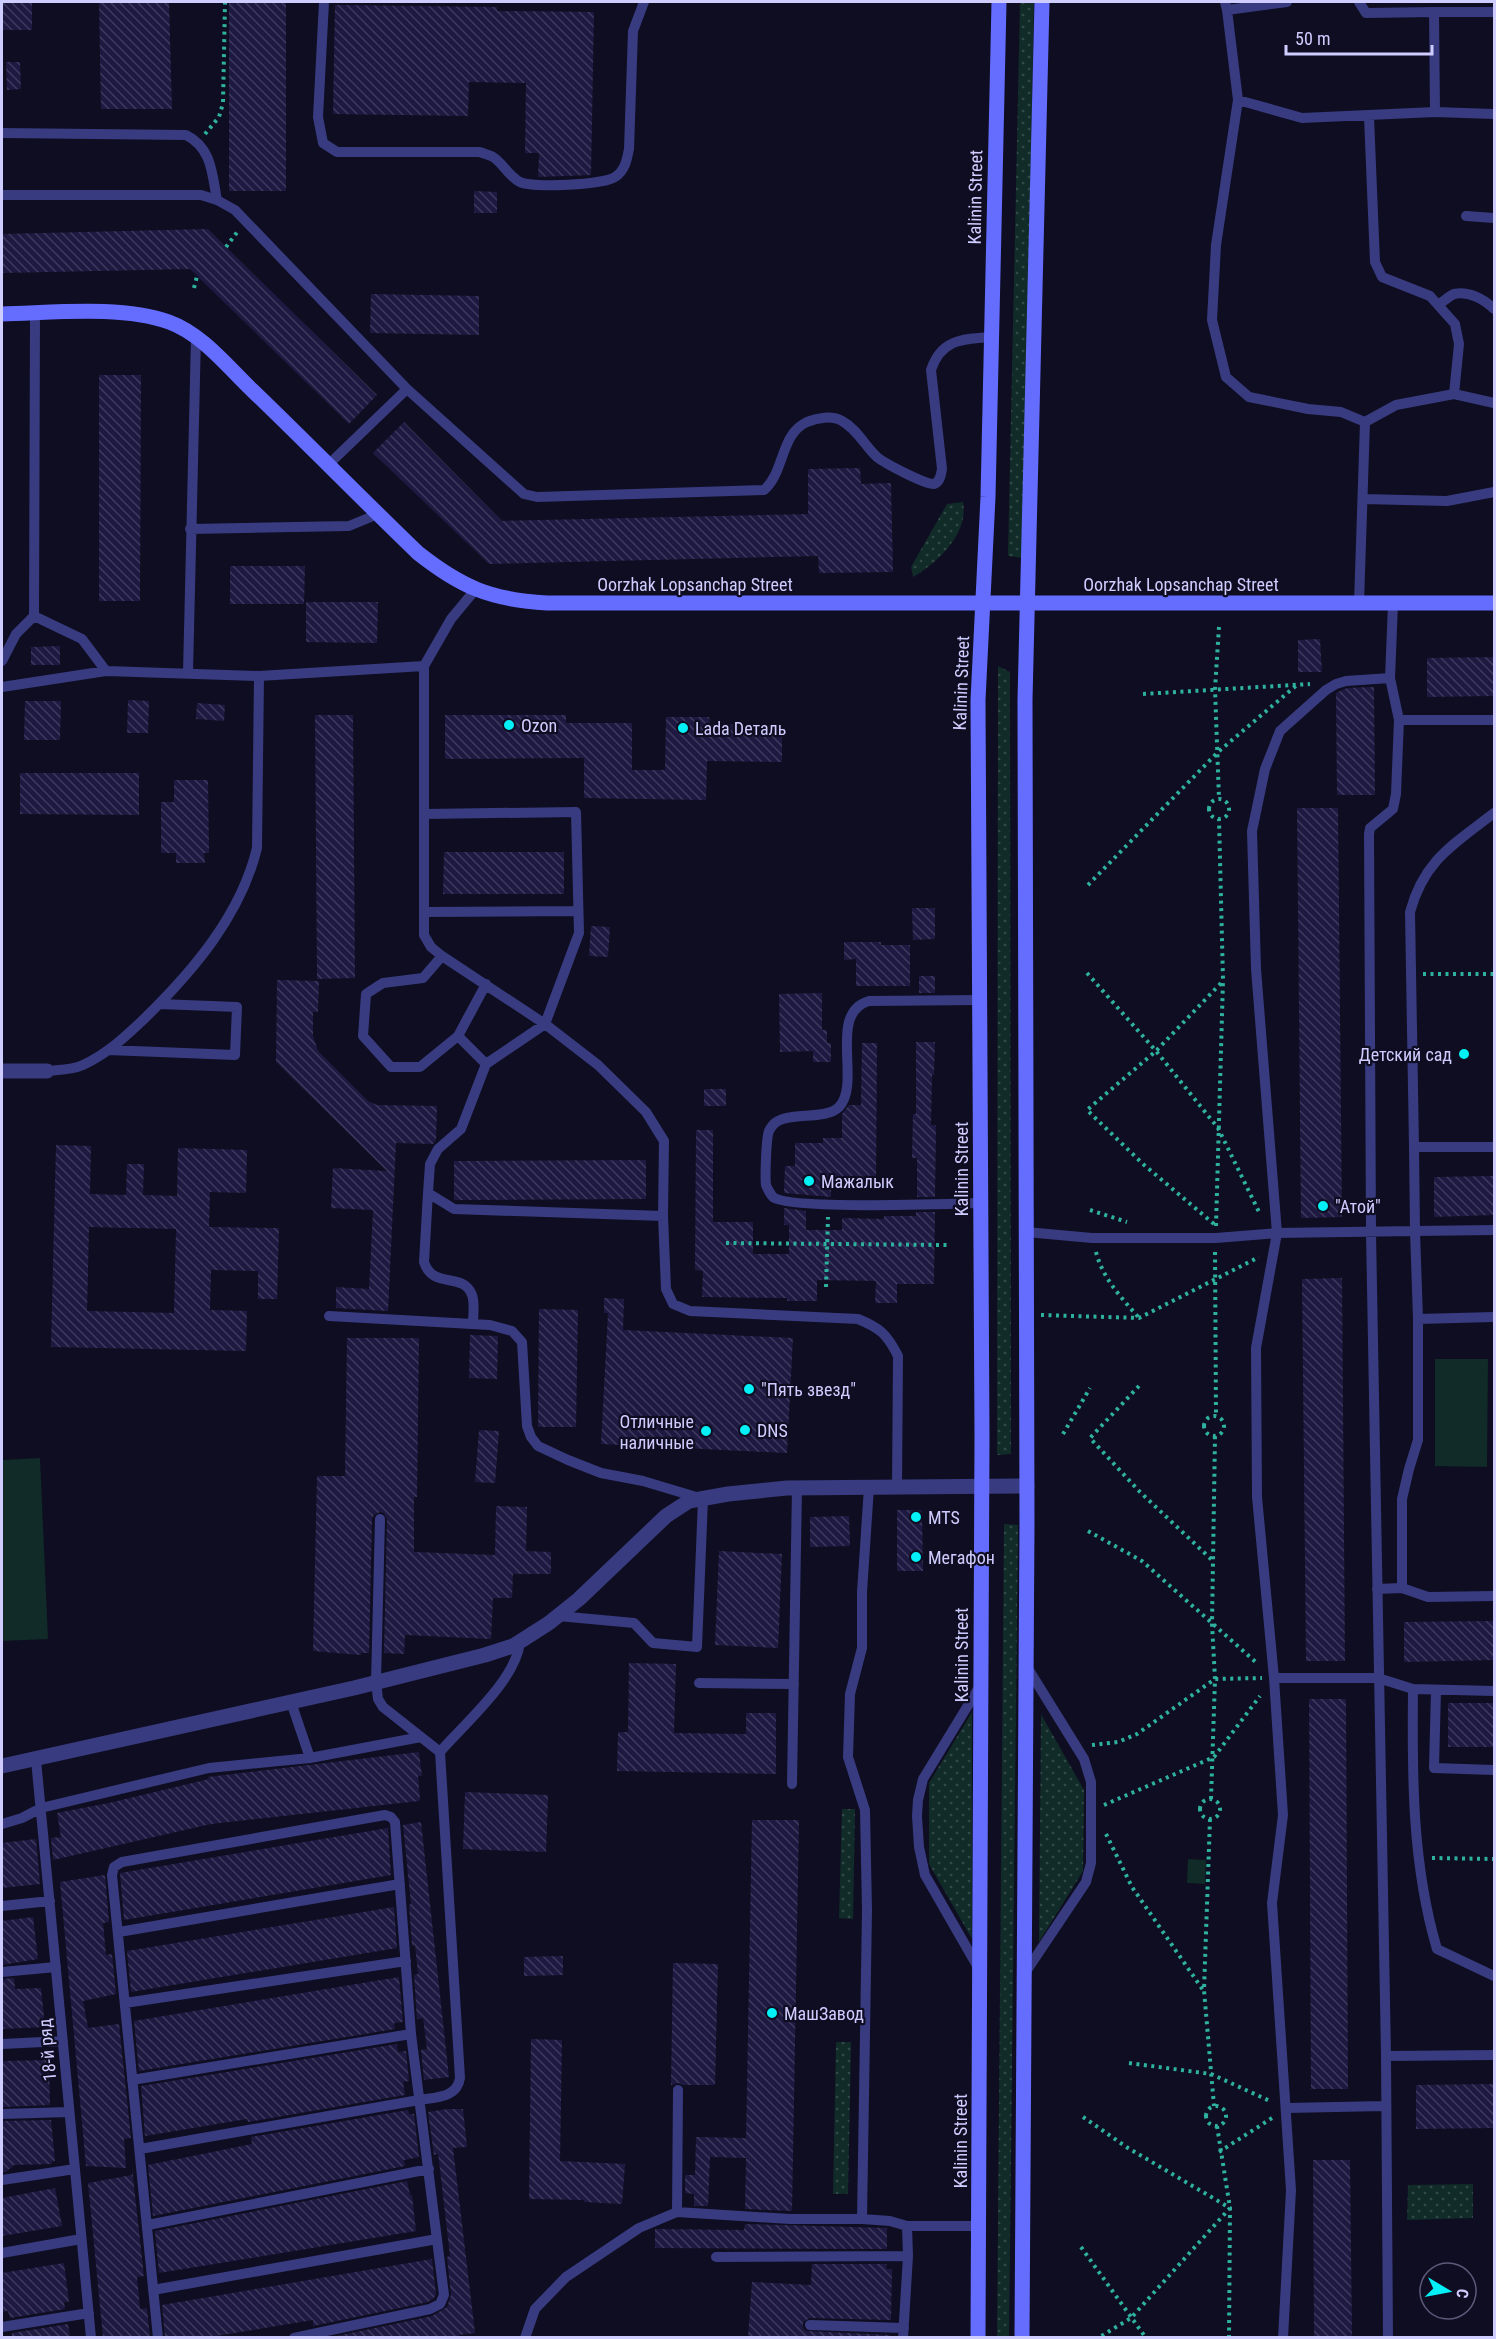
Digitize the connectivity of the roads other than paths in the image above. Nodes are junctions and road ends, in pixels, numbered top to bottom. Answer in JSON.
{"nodes":[{"id":1,"x":324,"y":2,"type":"edge"},
{"id":2,"x":644,"y":2,"type":"edge"},
{"id":3,"x":999,"y":2,"type":"edge"},
{"id":4,"x":1042,"y":2,"type":"edge"},
{"id":5,"x":1287,"y":2,"type":"edge"},
{"id":6,"x":1359,"y":2,"type":"edge"},
{"id":7,"x":1226,"y":6,"type":"edge"},
{"id":8,"x":1434,"y":12,"type":"junction"},
{"id":9,"x":1494,"y":12,"type":"edge"},
{"id":10,"x":1238,"y":100,"type":"junction"},
{"id":11,"x":1435,"y":112,"type":"junction"},
{"id":12,"x":1494,"y":114,"type":"edge"},
{"id":13,"x":1369,"y":117,"type":"junction"},
{"id":14,"x":2,"y":133,"type":"edge"},
{"id":15,"x":2,"y":195,"type":"edge"},
{"id":16,"x":217,"y":200,"type":"junction"},
{"id":17,"x":1466,"y":216,"type":"dead end"},
{"id":18,"x":1494,"y":218,"type":"edge"},
{"id":19,"x":1438,"y":306,"type":"junction"},
{"id":20,"x":1494,"y":309,"type":"edge"},
{"id":21,"x":2,"y":314,"type":"edge"},
{"id":22,"x":35,"y":314,"type":"junction"},
{"id":23,"x":196,"y":337,"type":"junction"},
{"id":24,"x":991,"y":337,"type":"junction"},
{"id":25,"x":407,"y":389,"type":"junction"},
{"id":26,"x":1454,"y":394,"type":"junction"},
{"id":27,"x":1494,"y":403,"type":"edge"},
{"id":28,"x":1365,"y":422,"type":"junction"},
{"id":29,"x":328,"y":465,"type":"junction"},
{"id":30,"x":1494,"y":492,"type":"edge"},
{"id":31,"x":1363,"y":499,"type":"junction"},
{"id":32,"x":378,"y":514,"type":"junction"},
{"id":33,"x":190,"y":529,"type":"junction"},
{"id":34,"x":475,"y":590,"type":"junction"},
{"id":35,"x":983,"y":603,"type":"junction"},
{"id":36,"x":1359,"y":603,"type":"junction"},
{"id":37,"x":1494,"y":603,"type":"edge"},
{"id":38,"x":1028,"y":604,"type":"junction"},
{"id":39,"x":1394,"y":604,"type":"junction"},
{"id":40,"x":34,"y":616,"type":"junction"},
{"id":41,"x":2,"y":661,"type":"edge"},
{"id":42,"x":424,"y":666,"type":"junction"},
{"id":43,"x":106,"y":670,"type":"junction"},
{"id":44,"x":188,"y":673,"type":"junction"},
{"id":45,"x":259,"y":676,"type":"junction"},
{"id":46,"x":1390,"y":678,"type":"junction"},
{"id":47,"x":2,"y":687,"type":"edge"},
{"id":48,"x":1399,"y":720,"type":"junction"},
{"id":49,"x":1494,"y":720,"type":"edge"},
{"id":50,"x":1494,"y":813,"type":"edge"},
{"id":51,"x":425,"y":814,"type":"junction"},
{"id":52,"x":578,"y":911,"type":"junction"},
{"id":53,"x":424,"y":912,"type":"junction"},
{"id":54,"x":442,"y":956,"type":"junction"},
{"id":55,"x":486,"y":984,"type":"junction"},
{"id":56,"x":980,"y":1000,"type":"junction"},
{"id":57,"x":159,"y":1004,"type":"junction"},
{"id":58,"x":545,"y":1024,"type":"junction"},
{"id":59,"x":458,"y":1036,"type":"junction"},
{"id":60,"x":108,"y":1050,"type":"junction"},
{"id":61,"x":486,"y":1064,"type":"junction"},
{"id":62,"x":2,"y":1071,"type":"edge"},
{"id":63,"x":47,"y":1071,"type":"joint"},
{"id":64,"x":1414,"y":1147,"type":"junction"},
{"id":65,"x":1494,"y":1147,"type":"edge"},
{"id":66,"x":428,"y":1193,"type":"junction"},
{"id":67,"x":981,"y":1203,"type":"junction"},
{"id":68,"x":663,"y":1216,"type":"junction"},
{"id":69,"x":1494,"y":1230,"type":"edge"},
{"id":70,"x":1415,"y":1231,"type":"junction"},
{"id":71,"x":1026,"y":1232,"type":"junction"},
{"id":72,"x":1371,"y":1232,"type":"junction"},
{"id":73,"x":1277,"y":1233,"type":"junction"},
{"id":74,"x":329,"y":1317,"type":"dead end"},
{"id":75,"x":1494,"y":1317,"type":"edge"},
{"id":76,"x":1418,"y":1319,"type":"junction"},
{"id":77,"x":473,"y":1324,"type":"junction"},
{"id":78,"x":868,"y":1486,"type":"junction"},
{"id":79,"x":897,"y":1486,"type":"junction"},
{"id":80,"x":981,"y":1486,"type":"junction"},
{"id":81,"x":1027,"y":1486,"type":"junction"},
{"id":82,"x":797,"y":1487,"type":"junction"},
{"id":83,"x":703,"y":1499,"type":"junction"},
{"id":84,"x":380,"y":1520,"type":"dead end"},
{"id":85,"x":1402,"y":1588,"type":"junction"},
{"id":86,"x":1377,"y":1589,"type":"junction"},
{"id":87,"x":1494,"y":1596,"type":"edge"},
{"id":88,"x":558,"y":1616,"type":"junction"},
{"id":89,"x":520,"y":1642,"type":"junction"},
{"id":90,"x":1026,"y":1665,"type":"junction"},
{"id":91,"x":1275,"y":1678,"type":"junction"},
{"id":92,"x":1378,"y":1678,"type":"junction"},
{"id":93,"x":376,"y":1682,"type":"junction"},
{"id":94,"x":699,"y":1683,"type":"dead end"},
{"id":95,"x":794,"y":1684,"type":"junction"},
{"id":96,"x":981,"y":1684,"type":"junction"},
{"id":97,"x":1413,"y":1689,"type":"junction"},
{"id":98,"x":1436,"y":1689,"type":"junction"},
{"id":99,"x":1494,"y":1691,"type":"edge"},
{"id":100,"x":291,"y":1702,"type":"junction"},
{"id":101,"x":421,"y":1737,"type":"junction"},
{"id":102,"x":440,"y":1752,"type":"junction"},
{"id":103,"x":310,"y":1758,"type":"junction"},
{"id":104,"x":36,"y":1760,"type":"junction"},
{"id":105,"x":2,"y":1766,"type":"edge"},
{"id":106,"x":1494,"y":1770,"type":"edge"},
{"id":107,"x":792,"y":1784,"type":"dead end"},
{"id":108,"x":41,"y":1808,"type":"junction"},
{"id":109,"x":2,"y":1824,"type":"edge"},
{"id":110,"x":400,"y":1884,"type":"junction"},
{"id":111,"x":50,"y":1900,"type":"junction"},
{"id":112,"x":2,"y":1906,"type":"edge"},
{"id":113,"x":119,"y":1932,"type":"junction"},
{"id":114,"x":406,"y":1961,"type":"junction"},
{"id":115,"x":56,"y":1966,"type":"junction"},
{"id":116,"x":979,"y":1970,"type":"junction"},
{"id":117,"x":2,"y":1972,"type":"edge"},
{"id":118,"x":1023,"y":1976,"type":"junction"},
{"id":119,"x":1494,"y":1976,"type":"edge"},
{"id":120,"x":125,"y":2004,"type":"junction"},
{"id":121,"x":411,"y":2034,"type":"junction"},
{"id":122,"x":63,"y":2041,"type":"junction"},
{"id":123,"x":2,"y":2044,"type":"edge"},
{"id":124,"x":1494,"y":2055,"type":"edge"},
{"id":125,"x":1386,"y":2056,"type":"junction"},
{"id":126,"x":132,"y":2080,"type":"junction"},
{"id":127,"x":678,"y":2090,"type":"dead end"},
{"id":128,"x":419,"y":2100,"type":"junction"},
{"id":129,"x":1385,"y":2106,"type":"junction"},
{"id":130,"x":1287,"y":2108,"type":"junction"},
{"id":131,"x":69,"y":2112,"type":"junction"},
{"id":132,"x":2,"y":2114,"type":"edge"},
{"id":133,"x":140,"y":2149,"type":"junction"},
{"id":134,"x":75,"y":2169,"type":"junction"},
{"id":135,"x":429,"y":2169,"type":"junction"},
{"id":136,"x":2,"y":2180,"type":"edge"},
{"id":137,"x":677,"y":2212,"type":"junction"},
{"id":138,"x":862,"y":2219,"type":"junction"},
{"id":139,"x":148,"y":2225,"type":"junction"},
{"id":140,"x":907,"y":2226,"type":"junction"},
{"id":141,"x":979,"y":2226,"type":"junction"},
{"id":142,"x":81,"y":2239,"type":"junction"},
{"id":143,"x":437,"y":2239,"type":"junction"},
{"id":144,"x":2,"y":2253,"type":"edge"},
{"id":145,"x":908,"y":2256,"type":"junction"},
{"id":146,"x":716,"y":2257,"type":"dead end"},
{"id":147,"x":153,"y":2290,"type":"junction"},
{"id":148,"x":89,"y":2313,"type":"junction"},
{"id":149,"x":810,"y":2325,"type":"dead end"},
{"id":150,"x":2,"y":2327,"type":"edge"},
{"id":151,"x":903,"y":2333,"type":"edge"},
{"id":152,"x":91,"y":2337,"type":"edge"},
{"id":153,"x":158,"y":2337,"type":"edge"},
{"id":154,"x":294,"y":2337,"type":"edge"},
{"id":155,"x":525,"y":2337,"type":"edge"},
{"id":156,"x":978,"y":2337,"type":"edge"},
{"id":157,"x":1022,"y":2337,"type":"edge"},
{"id":158,"x":1283,"y":2337,"type":"edge"},
{"id":159,"x":1388,"y":2337,"type":"edge"}],
"edges":[{"from":1,"to":2,"type":"lane"},
{"from":3,"to":24,"type":"main road","name":"Kalinin Street"},
{"from":4,"to":38,"type":"main road"},
{"from":5,"to":7,"type":"lane"},
{"from":6,"to":8,"type":"lane"},
{"from":7,"to":10,"type":"lane"},
{"from":8,"to":9,"type":"lane"},
{"from":8,"to":11,"type":"lane"},
{"from":10,"to":13,"type":"lane"},
{"from":10,"to":28,"type":"lane"},
{"from":11,"to":12,"type":"lane"},
{"from":11,"to":13,"type":"lane"},
{"from":13,"to":19,"type":"lane"},
{"from":14,"to":16,"type":"lane"},
{"from":15,"to":16,"type":"lane"},
{"from":16,"to":25,"type":"lane"},
{"from":17,"to":18,"type":"lane"},
{"from":19,"to":20,"type":"lane"},
{"from":19,"to":26,"type":"lane"},
{"from":21,"to":22,"type":"main road","name":"Oorzhak Lopsanchap Street"},
{"from":22,"to":23,"type":"main road","name":"Oorzhak Lopsanchap Street"},
{"from":22,"to":40,"type":"lane"},
{"from":23,"to":29,"type":"main road","name":"Oorzhak Lopsanchap Street"},
{"from":23,"to":33,"type":"lane"},
{"from":24,"to":25,"type":"lane"},
{"from":24,"to":35,"type":"main road","name":"Kalinin Street"},
{"from":25,"to":29,"type":"lane"},
{"from":26,"to":27,"type":"lane"},
{"from":26,"to":28,"type":"lane"},
{"from":28,"to":31,"type":"lane"},
{"from":29,"to":32,"type":"main road","name":"Oorzhak Lopsanchap Street"},
{"from":30,"to":31,"type":"lane"},
{"from":31,"to":36,"type":"lane"},
{"from":32,"to":33,"type":"lane"},
{"from":32,"to":34,"type":"main road","name":"Oorzhak Lopsanchap Street"},
{"from":33,"to":44,"type":"lane"},
{"from":34,"to":35,"type":"main road","name":"Oorzhak Lopsanchap Street"},
{"from":34,"to":42,"type":"lane"},
{"from":35,"to":38,"type":"main road","name":"Oorzhak Lopsanchap Street"},
{"from":35,"to":56,"type":"main road","name":"Kalinin Street"},
{"from":36,"to":38,"type":"main road","name":"Oorzhak Lopsanchap Street"},
{"from":36,"to":39,"type":"main road","name":"Oorzhak Lopsanchap Street"},
{"from":37,"to":39,"type":"main road","name":"Oorzhak Lopsanchap Street"},
{"from":38,"to":71,"type":"main road"},
{"from":39,"to":46,"type":"lane"},
{"from":40,"to":41,"type":"lane"},
{"from":40,"to":43,"type":"lane"},
{"from":42,"to":45,"type":"lane"},
{"from":42,"to":51,"type":"lane"},
{"from":43,"to":44,"type":"lane"},
{"from":43,"to":47,"type":"lane"},
{"from":44,"to":45,"type":"lane"},
{"from":45,"to":57,"type":"lane"},
{"from":46,"to":48,"type":"lane"},
{"from":46,"to":73,"type":"lane"},
{"from":48,"to":49,"type":"lane"},
{"from":48,"to":72,"type":"lane"},
{"from":50,"to":64,"type":"lane"},
{"from":51,"to":52,"type":"lane"},
{"from":51,"to":53,"type":"lane"},
{"from":52,"to":53,"type":"lane"},
{"from":52,"to":58,"type":"lane"},
{"from":53,"to":54,"type":"lane"},
{"from":54,"to":55,"type":"lane"},
{"from":54,"to":59,"type":"lane"},
{"from":55,"to":58,"type":"lane"},
{"from":55,"to":59,"type":"lane"},
{"from":56,"to":67,"type":"main road","name":"Kalinin Street"},
{"from":56,"to":67,"type":"lane"},
{"from":57,"to":60,"type":"lane"},
{"from":57,"to":60,"type":"lane"},
{"from":58,"to":61,"type":"lane"},
{"from":58,"to":68,"type":"lane"},
{"from":59,"to":61,"type":"lane"},
{"from":60,"to":63,"type":"lane"},
{"from":61,"to":66,"type":"lane"},
{"from":62,"to":63,"type":"street"},
{"from":64,"to":65,"type":"lane"},
{"from":64,"to":70,"type":"lane"},
{"from":66,"to":68,"type":"lane"},
{"from":66,"to":77,"type":"lane"},
{"from":67,"to":80,"type":"main road","name":"Kalinin Street"},
{"from":68,"to":79,"type":"lane"},
{"from":69,"to":70,"type":"lane"},
{"from":70,"to":72,"type":"lane"},
{"from":70,"to":76,"type":"lane"},
{"from":71,"to":73,"type":"lane"},
{"from":71,"to":81,"type":"main road"},
{"from":72,"to":73,"type":"lane"},
{"from":72,"to":86,"type":"lane"},
{"from":73,"to":91,"type":"lane"},
{"from":74,"to":77,"type":"lane"},
{"from":75,"to":76,"type":"lane"},
{"from":76,"to":85,"type":"lane"},
{"from":77,"to":83,"type":"lane"},
{"from":78,"to":79,"type":"street"},
{"from":78,"to":82,"type":"street"},
{"from":78,"to":138,"type":"lane"},
{"from":79,"to":80,"type":"street"},
{"from":80,"to":81,"type":"street"},
{"from":80,"to":96,"type":"main road","name":"Kalinin Street"},
{"from":81,"to":90,"type":"main road"},
{"from":82,"to":83,"type":"street"},
{"from":82,"to":95,"type":"lane"},
{"from":83,"to":88,"type":"street"},
{"from":83,"to":88,"type":"lane"},
{"from":84,"to":93,"type":"lane"},
{"from":85,"to":86,"type":"lane"},
{"from":85,"to":87,"type":"lane"},
{"from":86,"to":92,"type":"lane"},
{"from":88,"to":89,"type":"street"},
{"from":89,"to":93,"type":"street"},
{"from":89,"to":102,"type":"lane"},
{"from":90,"to":118,"type":"main road"},
{"from":90,"to":118,"type":"lane"},
{"from":91,"to":92,"type":"lane"},
{"from":91,"to":130,"type":"lane"},
{"from":92,"to":97,"type":"lane"},
{"from":92,"to":125,"type":"lane"},
{"from":93,"to":100,"type":"street"},
{"from":93,"to":101,"type":"lane"},
{"from":94,"to":95,"type":"lane"},
{"from":95,"to":107,"type":"lane"},
{"from":96,"to":116,"type":"main road","name":"Kalinin Street"},
{"from":96,"to":116,"type":"lane"},
{"from":97,"to":98,"type":"lane"},
{"from":97,"to":119,"type":"lane"},
{"from":98,"to":99,"type":"lane"},
{"from":98,"to":106,"type":"lane"},
{"from":100,"to":103,"type":"lane"},
{"from":100,"to":104,"type":"street"},
{"from":101,"to":102,"type":"lane"},
{"from":101,"to":103,"type":"lane"},
{"from":102,"to":128,"type":"lane"},
{"from":103,"to":108,"type":"lane"},
{"from":104,"to":105,"type":"street"},
{"from":104,"to":108,"type":"lane","name":"18-й ряд"},
{"from":108,"to":109,"type":"lane"},
{"from":108,"to":111,"type":"lane","name":"18-й ряд"},
{"from":110,"to":113,"type":"lane"},
{"from":110,"to":113,"type":"lane"},
{"from":110,"to":114,"type":"lane"},
{"from":111,"to":112,"type":"lane"},
{"from":111,"to":115,"type":"lane","name":"18-й ряд"},
{"from":113,"to":120,"type":"lane"},
{"from":114,"to":120,"type":"lane"},
{"from":114,"to":121,"type":"lane"},
{"from":115,"to":117,"type":"lane"},
{"from":115,"to":122,"type":"lane","name":"18-й ряд"},
{"from":116,"to":141,"type":"main road","name":"Kalinin Street"},
{"from":118,"to":157,"type":"main road"},
{"from":120,"to":126,"type":"lane"},
{"from":121,"to":126,"type":"lane"},
{"from":121,"to":128,"type":"lane"},
{"from":122,"to":123,"type":"lane"},
{"from":122,"to":131,"type":"lane","name":"18-й ряд"},
{"from":124,"to":125,"type":"lane"},
{"from":125,"to":129,"type":"lane"},
{"from":126,"to":133,"type":"lane"},
{"from":127,"to":137,"type":"lane"},
{"from":128,"to":133,"type":"lane"},
{"from":128,"to":135,"type":"lane"},
{"from":129,"to":130,"type":"lane"},
{"from":129,"to":159,"type":"lane"},
{"from":130,"to":158,"type":"lane"},
{"from":131,"to":132,"type":"lane"},
{"from":131,"to":134,"type":"lane","name":"18-й ряд"},
{"from":133,"to":139,"type":"lane"},
{"from":134,"to":136,"type":"lane"},
{"from":134,"to":142,"type":"lane","name":"18-й ряд"},
{"from":135,"to":139,"type":"lane"},
{"from":135,"to":143,"type":"lane"},
{"from":137,"to":138,"type":"lane"},
{"from":137,"to":155,"type":"lane"},
{"from":138,"to":140,"type":"lane"},
{"from":139,"to":147,"type":"lane"},
{"from":140,"to":141,"type":"lane"},
{"from":140,"to":145,"type":"lane"},
{"from":141,"to":156,"type":"main road","name":"Kalinin Street"},
{"from":142,"to":144,"type":"lane"},
{"from":142,"to":148,"type":"lane","name":"18-й ряд"},
{"from":143,"to":147,"type":"lane"},
{"from":143,"to":154,"type":"lane"},
{"from":145,"to":146,"type":"lane"},
{"from":145,"to":151,"type":"lane"},
{"from":147,"to":153,"type":"lane"},
{"from":148,"to":150,"type":"lane"},
{"from":148,"to":152,"type":"lane","name":"18-й ряд"},
{"from":149,"to":151,"type":"lane"}]}
